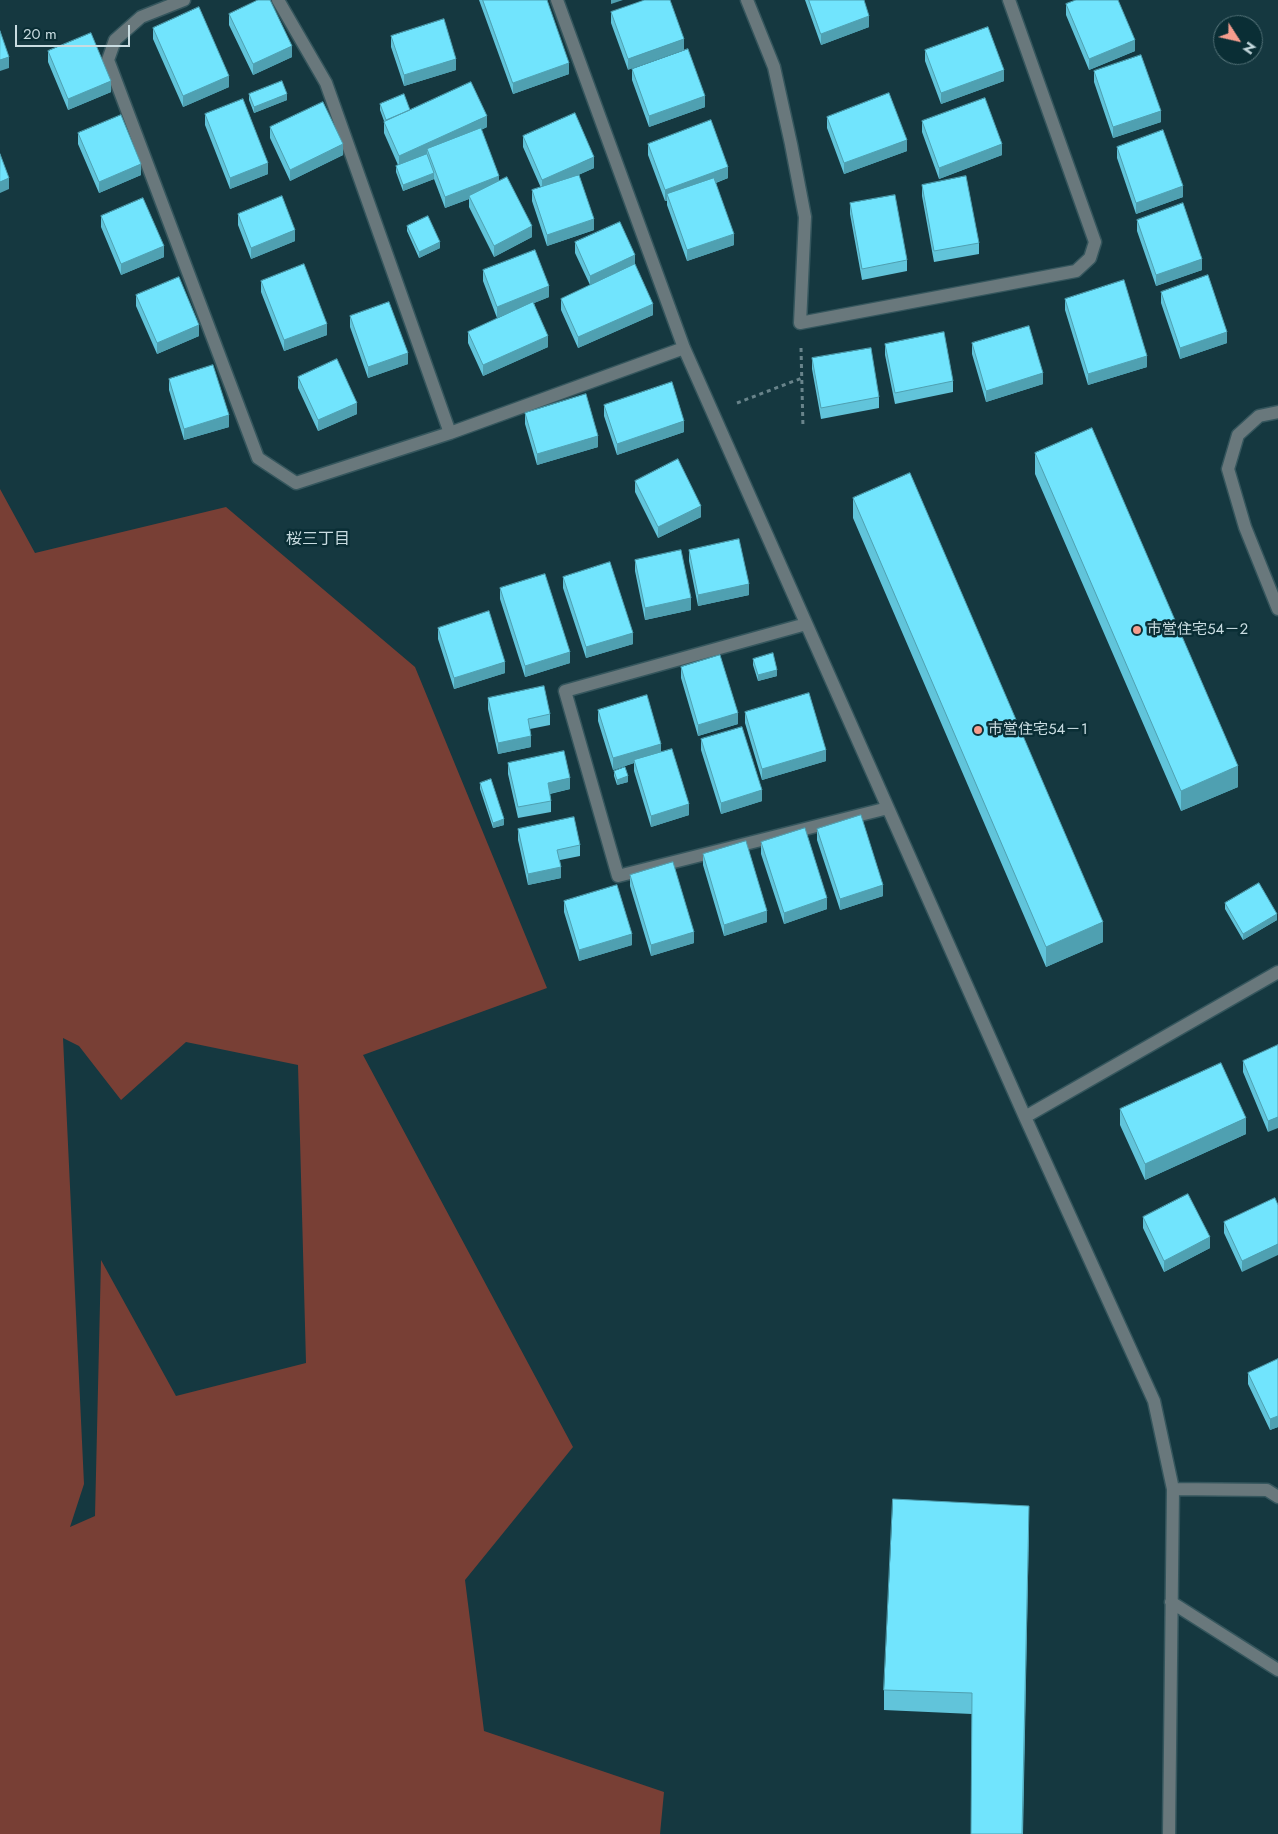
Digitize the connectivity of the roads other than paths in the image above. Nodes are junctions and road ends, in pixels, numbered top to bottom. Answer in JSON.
{"nodes":[{"id":1,"x":184,"y":0,"type":"edge"},
{"id":2,"x":278,"y":0,"type":"edge"},
{"id":3,"x":557,"y":0,"type":"edge"},
{"id":4,"x":747,"y":0,"type":"edge"},
{"id":5,"x":1009,"y":0,"type":"edge"},
{"id":6,"x":684,"y":348,"type":"junction"},
{"id":7,"x":1278,"y":412,"type":"edge"},
{"id":8,"x":450,"y":433,"type":"junction"},
{"id":9,"x":1278,"y":609,"type":"edge"},
{"id":10,"x":806,"y":624,"type":"junction"},
{"id":11,"x":888,"y":808,"type":"junction"},
{"id":12,"x":1278,"y":972,"type":"edge"},
{"id":13,"x":1025,"y":1117,"type":"junction"},
{"id":14,"x":1173,"y":1489,"type":"junction"},
{"id":15,"x":1278,"y":1497,"type":"edge"},
{"id":16,"x":1170,"y":1602,"type":"junction"},
{"id":17,"x":1278,"y":1670,"type":"edge"},
{"id":18,"x":1169,"y":1834,"type":"edge"}],
"edges":[{"from":1,"to":8,"type":"street"},
{"from":2,"to":8,"type":"street"},
{"from":3,"to":6,"type":"street"},
{"from":4,"to":5,"type":"street"},
{"from":6,"to":8,"type":"street"},
{"from":6,"to":10,"type":"street"},
{"from":7,"to":9,"type":"street"},
{"from":10,"to":11,"type":"street"},
{"from":10,"to":11,"type":"street"},
{"from":11,"to":13,"type":"street"},
{"from":12,"to":13,"type":"street"},
{"from":13,"to":14,"type":"street"},
{"from":14,"to":15,"type":"street"},
{"from":14,"to":16,"type":"street"},
{"from":16,"to":17,"type":"street"},
{"from":16,"to":18,"type":"street"}]}
